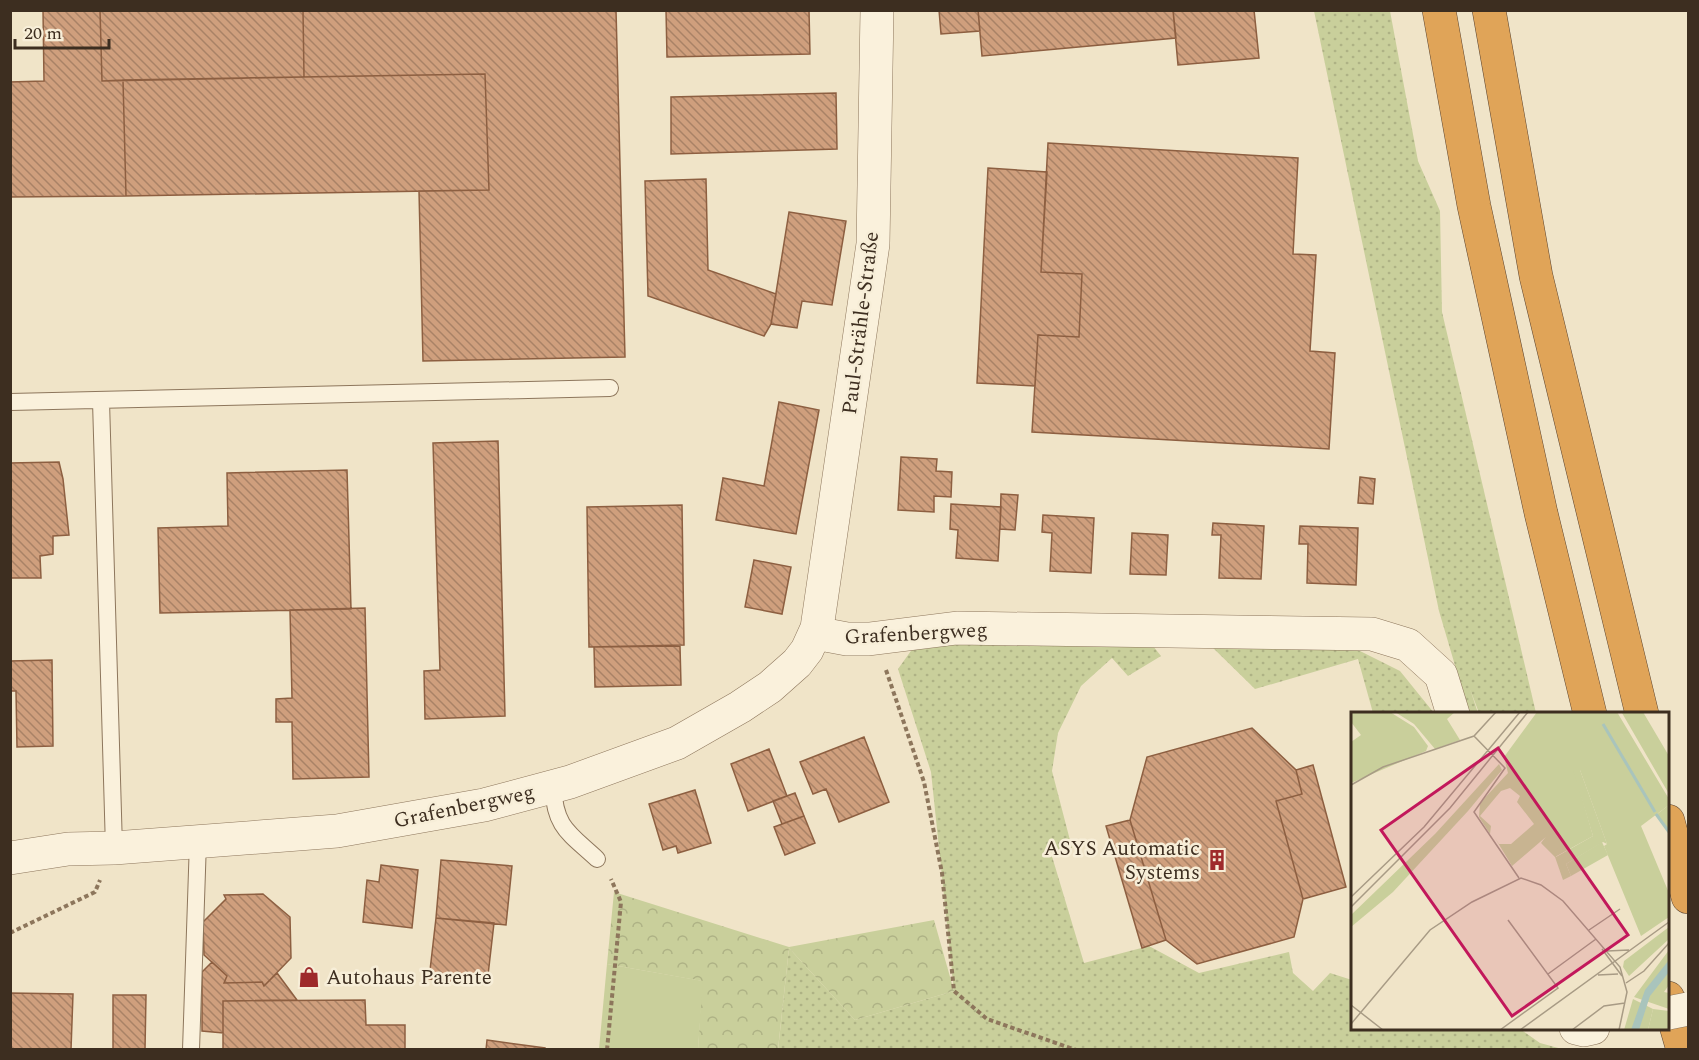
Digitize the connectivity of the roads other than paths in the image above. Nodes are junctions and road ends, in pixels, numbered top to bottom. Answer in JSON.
{"nodes":[{"id":1,"x":877,"y":10,"type":"edge"},
{"id":2,"x":1438,"y":10,"type":"edge"},
{"id":3,"x":1489,"y":10,"type":"edge"},
{"id":4,"x":610,"y":388,"type":"dead end"},
{"id":5,"x":101,"y":401,"type":"junction"},
{"id":6,"x":10,"y":402,"type":"edge"},
{"id":7,"x":815,"y":633,"type":"junction"},
{"id":8,"x":1453,"y":712,"type":"edge"},
{"id":9,"x":1590,"y":712,"type":"edge"},
{"id":10,"x":1642,"y":712,"type":"edge"},
{"id":11,"x":553,"y":787,"type":"junction"},
{"id":12,"x":1669,"y":825,"type":"edge"},
{"id":13,"x":10,"y":835,"type":"edge"},
{"id":14,"x":198,"y":841,"type":"junction"},
{"id":15,"x":114,"y":848,"type":"junction"},
{"id":16,"x":68,"y":849,"type":"junction"},
{"id":17,"x":10,"y":858,"type":"edge"},
{"id":18,"x":597,"y":859,"type":"road end"},
{"id":19,"x":1689,"y":897,"type":"edge"},
{"id":20,"x":1669,"y":1001,"type":"edge"},
{"id":21,"x":1689,"y":1009,"type":"edge"},
{"id":22,"x":1669,"y":1013,"type":"edge"},
{"id":23,"x":191,"y":1050,"type":"edge"},
{"id":24,"x":1683,"y":1050,"type":"edge"}],
"edges":[{"from":1,"to":7,"type":"street","name":"Paul-Strähle-Straße"},
{"from":2,"to":9,"type":"highway"},
{"from":3,"to":10,"type":"highway"},
{"from":4,"to":5,"type":"lane"},
{"from":5,"to":6,"type":"lane"},
{"from":5,"to":15,"type":"lane"},
{"from":7,"to":8,"type":"street","name":"Grafenbergweg"},
{"from":7,"to":11,"type":"street","name":"Grafenbergweg"},
{"from":11,"to":14,"type":"street","name":"Grafenbergweg"},
{"from":11,"to":18,"type":"lane"},
{"from":12,"to":19,"type":"highway"},
{"from":13,"to":16,"type":"street","name":"Grafenbergweg"},
{"from":14,"to":15,"type":"street","name":"Grafenbergweg"},
{"from":14,"to":23,"type":"lane"},
{"from":15,"to":16,"type":"street","name":"Grafenbergweg"},
{"from":16,"to":17,"type":"street","name":"Grafenbergweg"},
{"from":20,"to":24,"type":"highway"},
{"from":21,"to":22,"type":"street","bridge":true}]}
